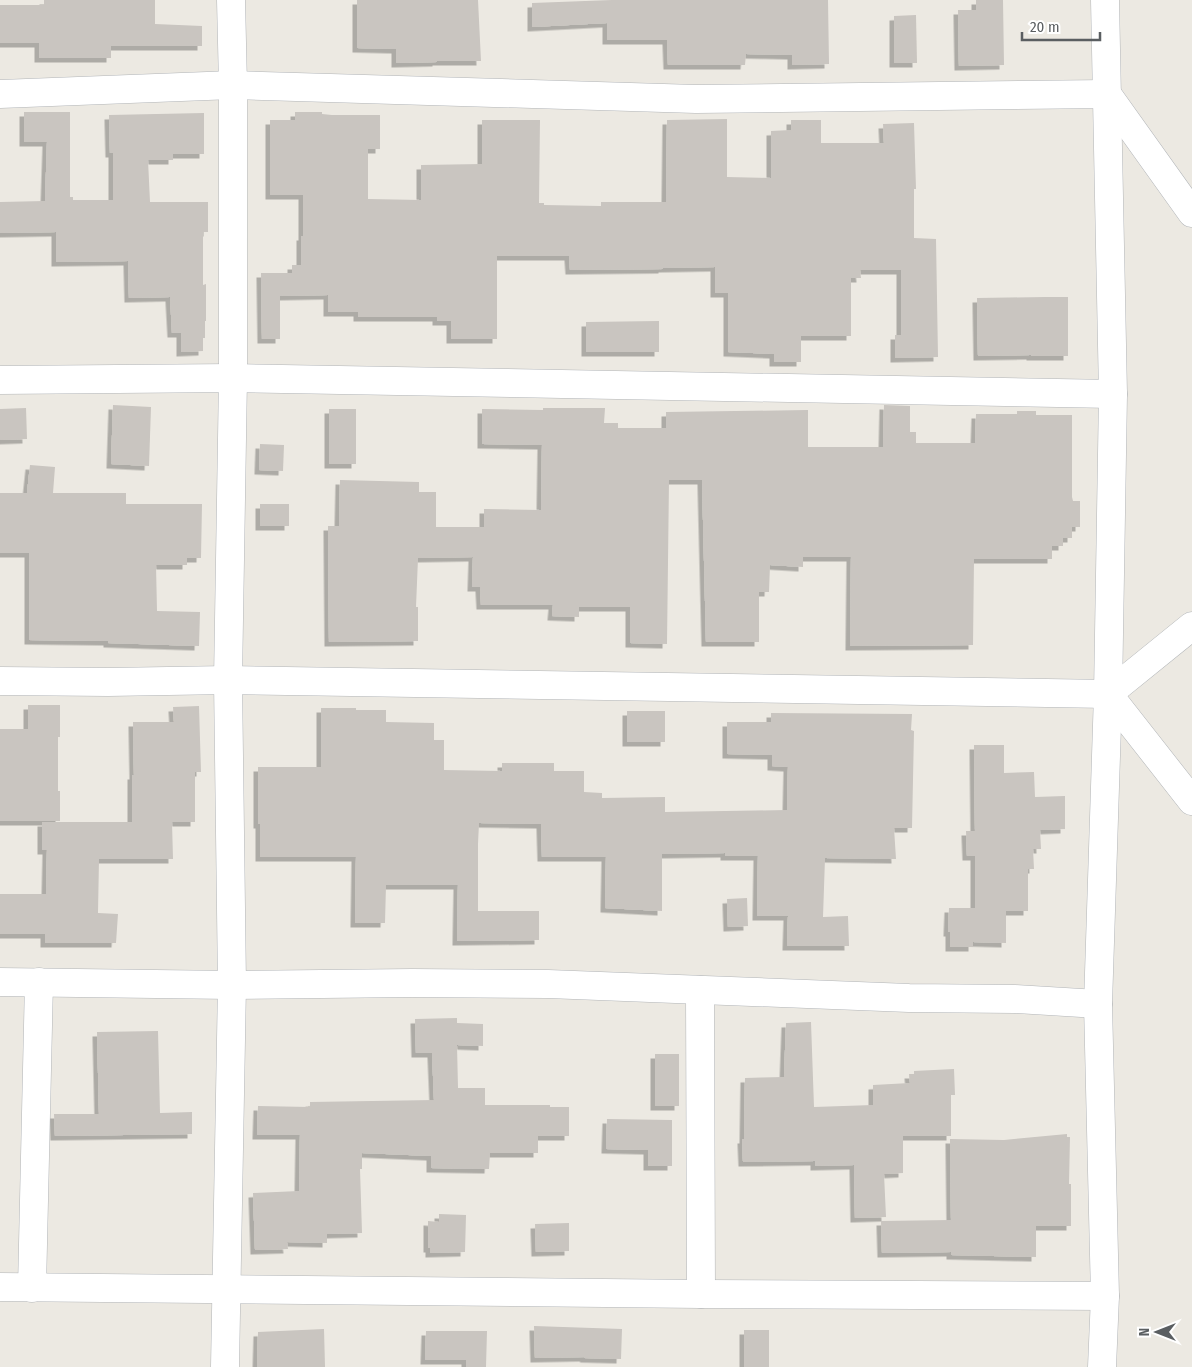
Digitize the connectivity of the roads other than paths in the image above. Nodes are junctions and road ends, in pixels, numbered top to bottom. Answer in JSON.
{"nodes":[{"id":1,"x":231,"y":0,"type":"edge"},
{"id":2,"x":1105,"y":0,"type":"edge"},
{"id":3,"x":233,"y":85,"type":"junction"},
{"id":4,"x":0,"y":94,"type":"edge"},
{"id":5,"x":1107,"y":94,"type":"junction"},
{"id":6,"x":1192,"y":213,"type":"edge"},
{"id":7,"x":233,"y":378,"type":"junction"},
{"id":8,"x":0,"y":380,"type":"edge"},
{"id":9,"x":1113,"y":394,"type":"junction"},
{"id":10,"x":1192,"y":626,"type":"edge"},
{"id":11,"x":228,"y":680,"type":"junction"},
{"id":12,"x":0,"y":681,"type":"edge"},
{"id":13,"x":1108,"y":694,"type":"junction"},
{"id":14,"x":1192,"y":801,"type":"edge"},
{"id":15,"x":0,"y":982,"type":"edge"},
{"id":16,"x":39,"y":982,"type":"junction"},
{"id":17,"x":232,"y":985,"type":"junction"},
{"id":18,"x":700,"y":990,"type":"junction"},
{"id":19,"x":1098,"y":1004,"type":"junction"},
{"id":20,"x":0,"y":1287,"type":"edge"},
{"id":21,"x":32,"y":1288,"type":"junction"},
{"id":22,"x":226,"y":1289,"type":"junction"},
{"id":23,"x":701,"y":1294,"type":"junction"},
{"id":24,"x":1105,"y":1296,"type":"junction"},
{"id":25,"x":225,"y":1367,"type":"edge"},
{"id":26,"x":1102,"y":1367,"type":"edge"}],
"edges":[{"from":1,"to":3,"type":"street"},
{"from":2,"to":5,"type":"street"},
{"from":3,"to":4,"type":"street"},
{"from":3,"to":5,"type":"street"},
{"from":3,"to":7,"type":"street"},
{"from":5,"to":6,"type":"street"},
{"from":5,"to":9,"type":"street"},
{"from":7,"to":8,"type":"street"},
{"from":7,"to":9,"type":"street"},
{"from":7,"to":11,"type":"street"},
{"from":9,"to":13,"type":"street"},
{"from":10,"to":13,"type":"street"},
{"from":11,"to":12,"type":"street"},
{"from":11,"to":13,"type":"street"},
{"from":11,"to":17,"type":"street"},
{"from":13,"to":14,"type":"street"},
{"from":13,"to":19,"type":"street"},
{"from":15,"to":16,"type":"street"},
{"from":16,"to":17,"type":"street"},
{"from":16,"to":21,"type":"street"},
{"from":17,"to":18,"type":"street"},
{"from":17,"to":22,"type":"street"},
{"from":18,"to":19,"type":"street"},
{"from":18,"to":23,"type":"street"},
{"from":19,"to":24,"type":"street"},
{"from":20,"to":21,"type":"street"},
{"from":21,"to":22,"type":"street"},
{"from":22,"to":23,"type":"street"},
{"from":22,"to":25,"type":"street"},
{"from":23,"to":24,"type":"street"},
{"from":24,"to":26,"type":"street"}]}
